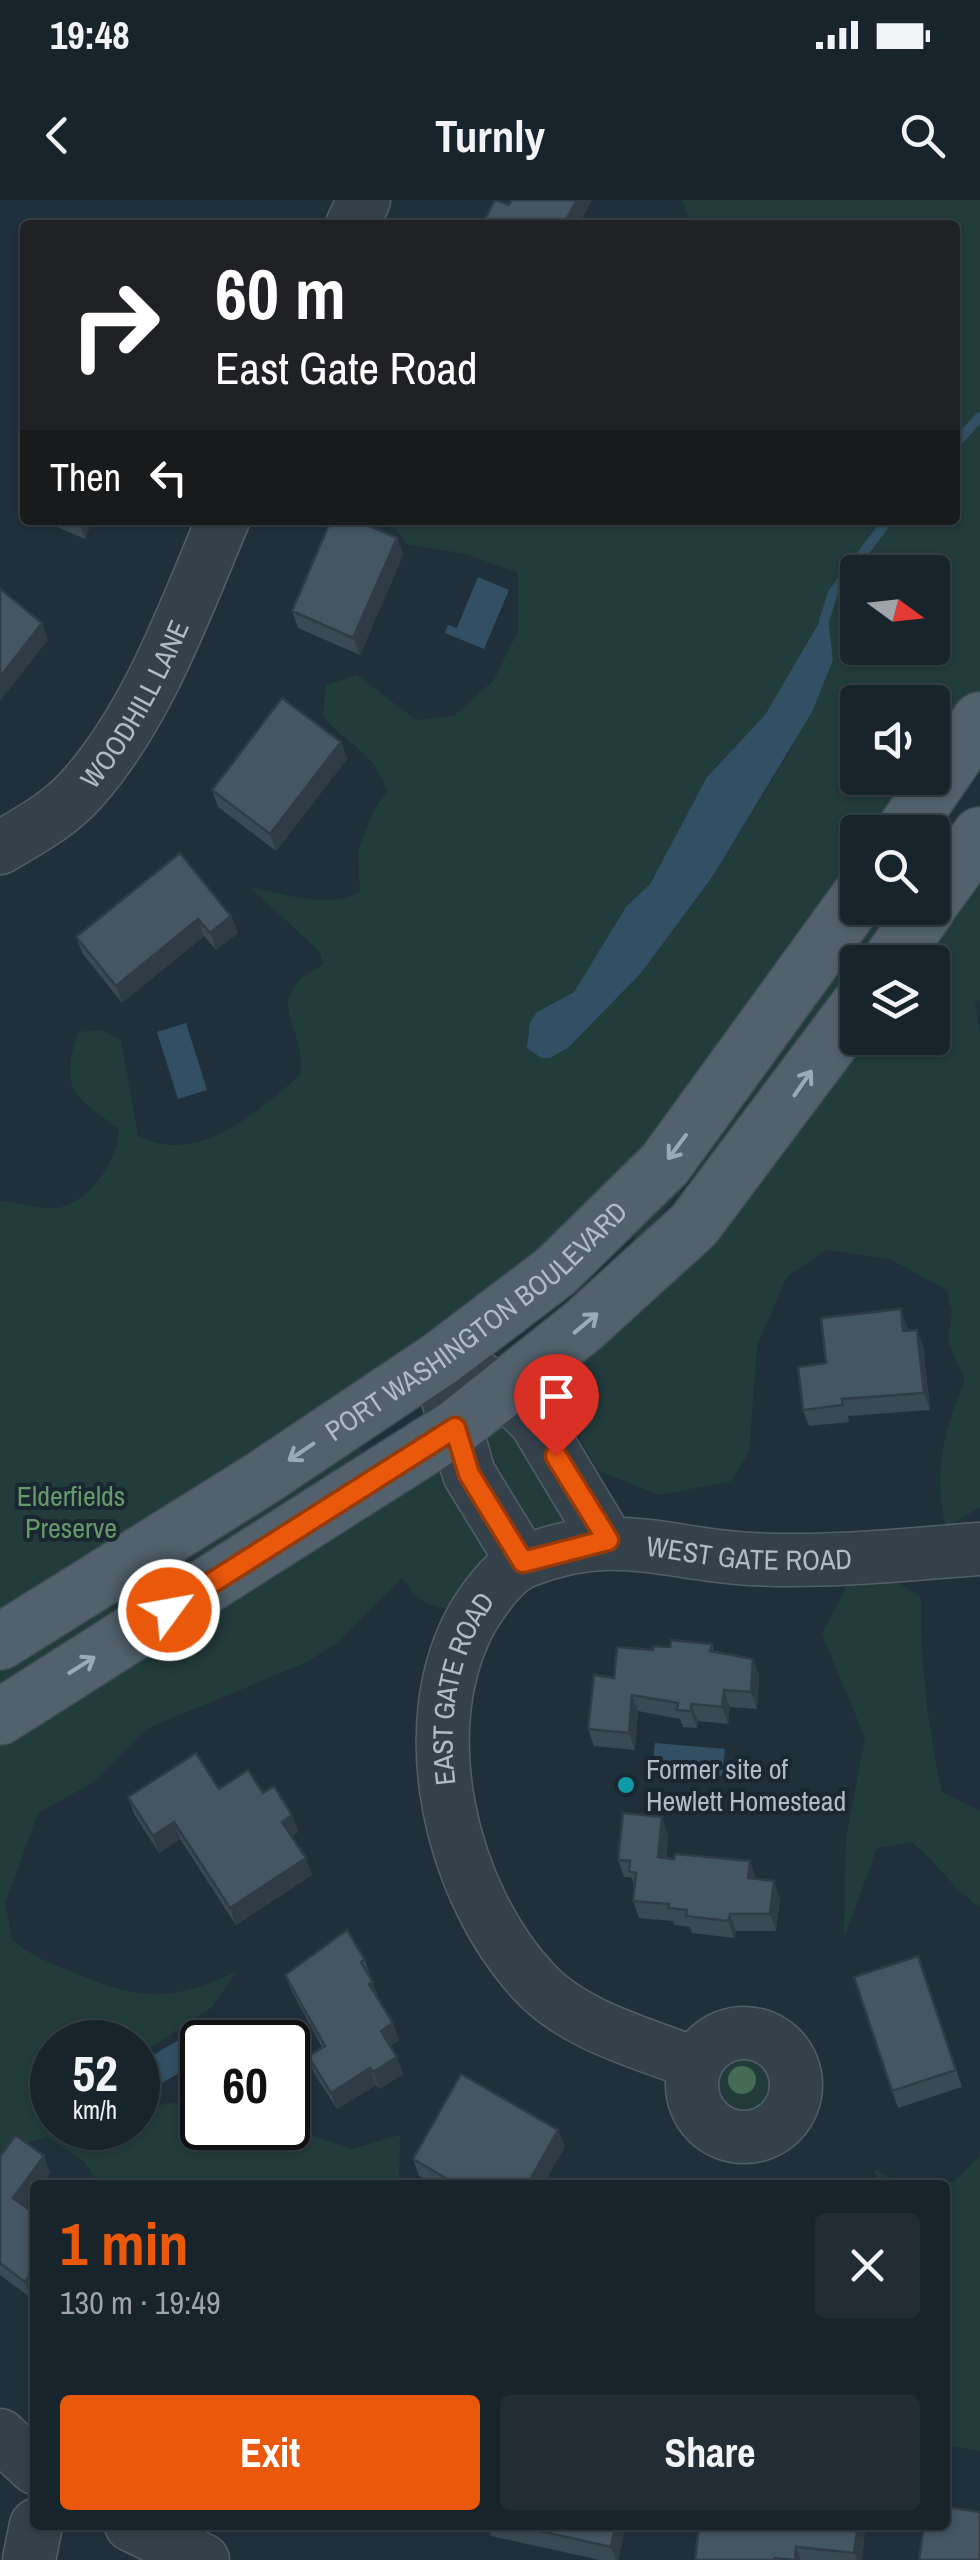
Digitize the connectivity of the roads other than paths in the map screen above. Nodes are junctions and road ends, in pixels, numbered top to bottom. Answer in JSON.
{"nodes":[{"id":1,"x":222,"y":525,"type":"edge"},
{"id":2,"x":980,"y":720,"type":"edge"},
{"id":3,"x":915,"y":815,"type":"edge"},
{"id":4,"x":980,"y":835,"type":"edge"},
{"id":5,"x":0,"y":848,"type":"edge"},
{"id":6,"x":950,"y":876,"type":"edge"},
{"id":7,"x":840,"y":923,"type":"edge"},
{"id":8,"x":840,"y":1030,"type":"edge"},
{"id":9,"x":440,"y":1359,"type":"junction"},
{"id":10,"x":504,"y":1390,"type":"junction"},
{"id":11,"x":455,"y":1428,"type":"junction"},
{"id":12,"x":608,"y":1540,"type":"junction"},
{"id":13,"x":979,"y":1546,"type":"edge"},
{"id":14,"x":523,"y":1562,"type":"junction"},
{"id":15,"x":0,"y":1642,"type":"edge"},
{"id":16,"x":0,"y":1717,"type":"edge"},
{"id":17,"x":696,"y":2064,"type":"dead end"},
{"id":18,"x":0,"y":2435,"type":"edge"},
{"id":19,"x":30,"y":2463,"type":"edge"},
{"id":20,"x":35,"y":2530,"type":"edge"},
{"id":21,"x":142,"y":2530,"type":"edge"},
{"id":22,"x":29,"y":2560,"type":"edge"},
{"id":23,"x":202,"y":2560,"type":"edge"}],
"edges":[{"from":1,"to":5,"type":"street","name":"WOODHILL LANE"},
{"from":2,"to":3,"type":"main road"},
{"from":4,"to":6,"type":"main road"},
{"from":7,"to":9,"type":"main road","name":"PORT WASHINGTON BOULEVARD","one_way":true},
{"from":10,"to":8,"type":"main road","one_way":true},
{"from":9,"to":10,"type":"street"},
{"from":9,"to":11,"type":"street","name":"EAST GATE ROAD"},
{"from":9,"to":15,"type":"main road","name":"PORT WASHINGTON BOULEVARD","one_way":true},
{"from":10,"to":11,"type":"main road"},
{"from":10,"to":12,"type":"street"},
{"from":11,"to":14,"type":"street","name":"EAST GATE ROAD"},
{"from":16,"to":11,"type":"main road","one_way":true},
{"from":12,"to":13,"type":"street","name":"WEST GATE ROAD"},
{"from":12,"to":14,"type":"street","name":"WEST GATE ROAD"},
{"from":14,"to":17,"type":"street","name":"EAST GATE ROAD"},
{"from":18,"to":19,"type":"street"},
{"from":20,"to":22,"type":"street"},
{"from":21,"to":23,"type":"street"}]}
